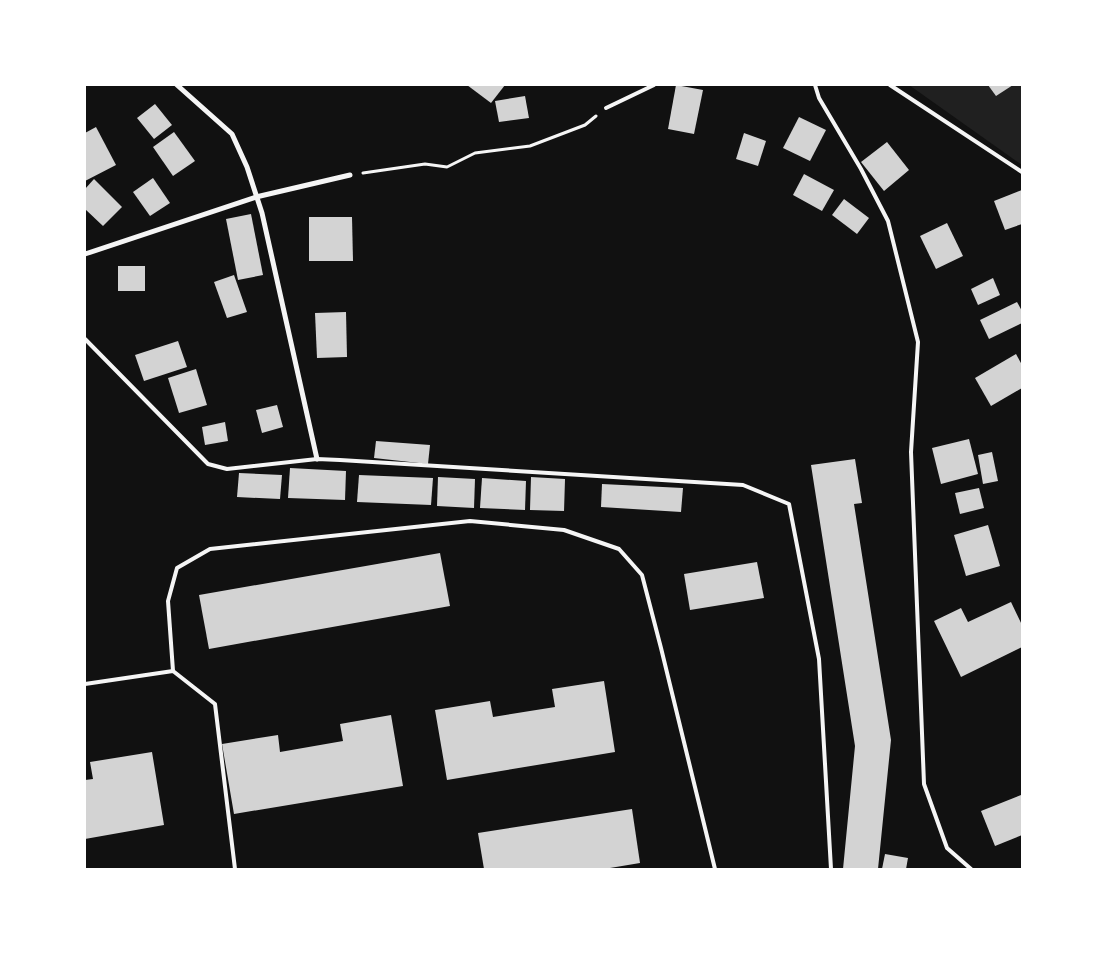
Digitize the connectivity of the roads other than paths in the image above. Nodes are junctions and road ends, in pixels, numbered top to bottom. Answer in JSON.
{"nodes":[{"id":1,"x":177,"y":85,"type":"edge"},
{"id":2,"x":654,"y":85,"type":"edge"},
{"id":3,"x":815,"y":85,"type":"edge"},
{"id":4,"x":890,"y":85,"type":"edge"},
{"id":5,"x":606,"y":108,"type":"road end"},
{"id":6,"x":1022,"y":172,"type":"edge"},
{"id":7,"x":350,"y":175,"type":"road end"},
{"id":8,"x":256,"y":197,"type":"junction"},
{"id":9,"x":85,"y":254,"type":"edge"},
{"id":10,"x":85,"y":339,"type":"edge"},
{"id":11,"x":316,"y":459,"type":"junction"},
{"id":12,"x":173,"y":671,"type":"junction"},
{"id":13,"x":85,"y":684,"type":"edge"},
{"id":14,"x":235,"y":869,"type":"edge"},
{"id":15,"x":715,"y":869,"type":"edge"},
{"id":16,"x":831,"y":869,"type":"edge"},
{"id":17,"x":970,"y":869,"type":"edge"}],
"edges":[{"from":1,"to":8,"type":"street"},
{"from":2,"to":5,"type":"lane"},
{"from":3,"to":17,"type":"lane"},
{"from":4,"to":6,"type":"lane"},
{"from":7,"to":8,"type":"street"},
{"from":8,"to":9,"type":"street"},
{"from":8,"to":11,"type":"street"},
{"from":10,"to":11,"type":"lane"},
{"from":11,"to":16,"type":"lane"},
{"from":12,"to":13,"type":"lane"},
{"from":12,"to":14,"type":"lane"},
{"from":12,"to":15,"type":"lane"}]}
